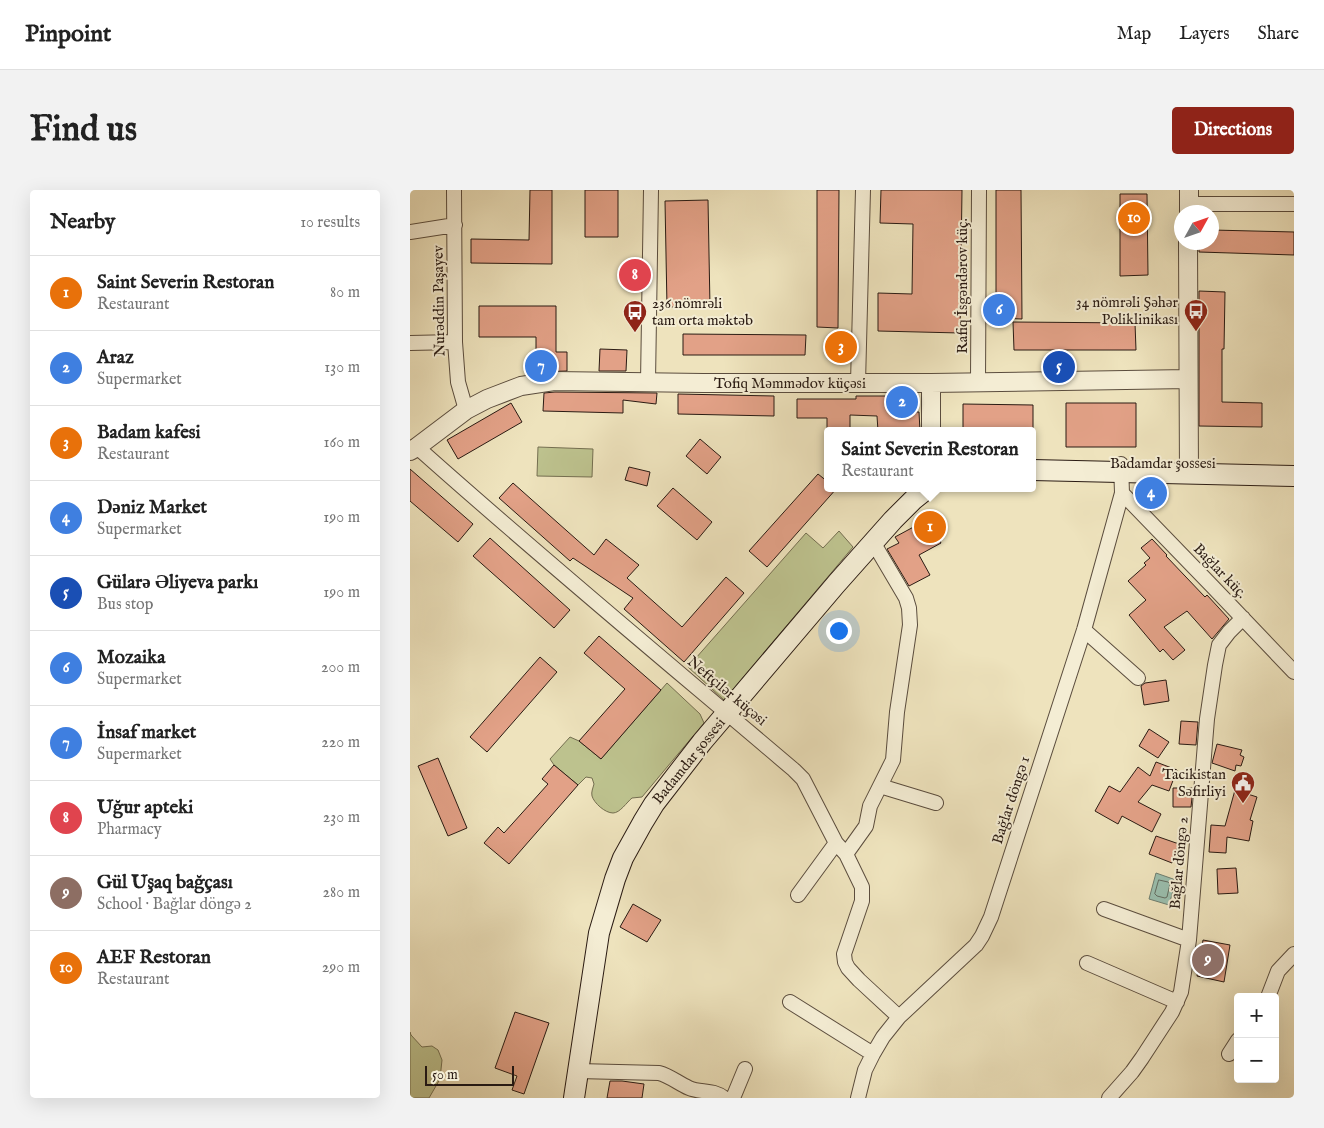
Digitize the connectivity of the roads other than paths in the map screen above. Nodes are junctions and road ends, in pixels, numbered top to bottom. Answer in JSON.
{"nodes":[{"id":1,"x":454,"y":190,"type":"edge"},
{"id":2,"x":651,"y":190,"type":"edge"},
{"id":3,"x":863,"y":190,"type":"edge"},
{"id":4,"x":979,"y":190,"type":"edge"},
{"id":5,"x":1189,"y":202,"type":"edge"},
{"id":6,"x":1294,"y":204,"type":"edge"},
{"id":7,"x":454,"y":224,"type":"junction"},
{"id":8,"x":410,"y":232,"type":"edge"},
{"id":9,"x":1188,"y":250,"type":"edge"},
{"id":10,"x":455,"y":342,"type":"junction"},
{"id":11,"x":410,"y":343,"type":"edge"},
{"id":12,"x":1188,"y":379,"type":"junction"},
{"id":13,"x":648,"y":382,"type":"junction"},
{"id":14,"x":858,"y":382,"type":"junction"},
{"id":15,"x":978,"y":382,"type":"junction"},
{"id":16,"x":931,"y":383,"type":"junction"},
{"id":17,"x":466,"y":410,"type":"junction"},
{"id":18,"x":931,"y":427,"type":"edge"},
{"id":19,"x":414,"y":449,"type":"edge"},
{"id":20,"x":1036,"y":463,"type":"edge"},
{"id":21,"x":1294,"y":464,"type":"edge"},
{"id":22,"x":1121,"y":468,"type":"junction"},
{"id":23,"x":1190,"y":469,"type":"junction"},
{"id":24,"x":1036,"y":470,"type":"edge"},
{"id":25,"x":1294,"y":476,"type":"edge"},
{"id":26,"x":923,"y":492,"type":"edge"},
{"id":27,"x":1122,"y":493,"type":"junction"},
{"id":28,"x":873,"y":542,"type":"junction"},
{"id":29,"x":1243,"y":618,"type":"junction"},
{"id":30,"x":1084,"y":630,"type":"junction"},
{"id":31,"x":1294,"y":672,"type":"edge"},
{"id":32,"x":1138,"y":678,"type":"dead end"},
{"id":33,"x":727,"y":713,"type":"junction"},
{"id":34,"x":880,"y":786,"type":"junction"},
{"id":35,"x":936,"y":803,"type":"dead end"},
{"id":36,"x":836,"y":843,"type":"junction"},
{"id":37,"x":846,"y":854,"type":"junction"},
{"id":38,"x":798,"y":895,"type":"dead end"},
{"id":39,"x":1104,"y":909,"type":"dead end"},
{"id":40,"x":1189,"y":940,"type":"junction"},
{"id":41,"x":1294,"y":954,"type":"edge"},
{"id":42,"x":1087,"y":963,"type":"dead end"},
{"id":43,"x":1270,"y":993,"type":"edge"},
{"id":44,"x":790,"y":1002,"type":"dead end"},
{"id":45,"x":1177,"y":1002,"type":"junction"},
{"id":46,"x":899,"y":1017,"type":"junction"},
{"id":47,"x":1234,"y":1046,"type":"edge"},
{"id":48,"x":873,"y":1054,"type":"junction"},
{"id":49,"x":1228,"y":1054,"type":"dead end"},
{"id":50,"x":745,"y":1069,"type":"dead end"},
{"id":51,"x":578,"y":1071,"type":"junction"},
{"id":52,"x":574,"y":1098,"type":"edge"},
{"id":53,"x":724,"y":1098,"type":"edge"},
{"id":54,"x":732,"y":1098,"type":"edge"},
{"id":55,"x":858,"y":1098,"type":"edge"},
{"id":56,"x":1108,"y":1098,"type":"edge"}],
"edges":[{"from":1,"to":7,"type":"street","name":"Nurəddin Paşayev"},
{"from":2,"to":13,"type":"street"},
{"from":3,"to":14,"type":"street"},
{"from":4,"to":15,"type":"street","name":"Rafiq İsgəndərov küç."},
{"from":5,"to":6,"type":"street"},
{"from":7,"to":8,"type":"street"},
{"from":7,"to":10,"type":"street","name":"Nurəddin Paşayev"},
{"from":9,"to":12,"type":"street"},
{"from":10,"to":11,"type":"street"},
{"from":10,"to":17,"type":"street","name":"Nurəddin Paşayev"},
{"from":12,"to":15,"type":"street","name":"Tofiq Məmmədov küçəsi"},
{"from":12,"to":23,"type":"street"},
{"from":13,"to":14,"type":"street","name":"Tofiq Məmmədov küçəsi"},
{"from":13,"to":17,"type":"street","name":"Tofiq Məmmədov küçəsi"},
{"from":14,"to":16,"type":"street","name":"Tofiq Məmmədov küçəsi"},
{"from":15,"to":16,"type":"street","name":"Tofiq Məmmədov küçəsi"},
{"from":16,"to":18,"type":"street"},
{"from":17,"to":19,"type":"street","name":"Tofiq Məmmədov küçəsi"},
{"from":19,"to":33,"type":"street","name":"Neftçilər küçəsi"},
{"from":20,"to":22,"type":"main road","name":"Badamdar şossesi"},
{"from":21,"to":23,"type":"main road","name":"Badamdar şossesi"},
{"from":22,"to":23,"type":"main road","name":"Badamdar şossesi"},
{"from":22,"to":24,"type":"main road","name":"Badamdar şossesi"},
{"from":22,"to":27,"type":"street","name":"Bağlar döngə 1"},
{"from":23,"to":25,"type":"main road","name":"Badamdar şossesi"},
{"from":26,"to":28,"type":"main road","name":"Badamdar şossesi"},
{"from":27,"to":29,"type":"street","name":"Bağlar küç."},
{"from":27,"to":30,"type":"street","name":"Bağlar döngə 1"},
{"from":28,"to":33,"type":"main road","name":"Badamdar şossesi"},
{"from":28,"to":34,"type":"street"},
{"from":29,"to":31,"type":"street","name":"Bağlar küç."},
{"from":29,"to":40,"type":"street","name":"Bağlar döngə 2"},
{"from":30,"to":32,"type":"street"},
{"from":30,"to":46,"type":"street","name":"Bağlar döngə 1"},
{"from":33,"to":36,"type":"street","name":"Neftçilər küçəsi"},
{"from":33,"to":51,"type":"main road","name":"Badamdar şossesi"},
{"from":34,"to":35,"type":"street"},
{"from":34,"to":37,"type":"street"},
{"from":36,"to":37,"type":"street","name":"Neftçilər küçəsi"},
{"from":36,"to":38,"type":"street"},
{"from":37,"to":46,"type":"street","name":"Neftçilər küçəsi"},
{"from":39,"to":40,"type":"street"},
{"from":40,"to":45,"type":"street","name":"Bağlar döngə 2"},
{"from":41,"to":43,"type":"street"},
{"from":42,"to":45,"type":"street"},
{"from":44,"to":48,"type":"street"},
{"from":45,"to":56,"type":"street","name":"Bağlar döngə 2"},
{"from":46,"to":48,"type":"street","name":"Bağlar döngə 1"},
{"from":47,"to":49,"type":"street"},
{"from":48,"to":55,"type":"street","name":"Bağlar döngə 1"},
{"from":50,"to":54,"type":"street"},
{"from":51,"to":52,"type":"main road","name":"Badamdar şossesi"},
{"from":51,"to":53,"type":"street"}]}
